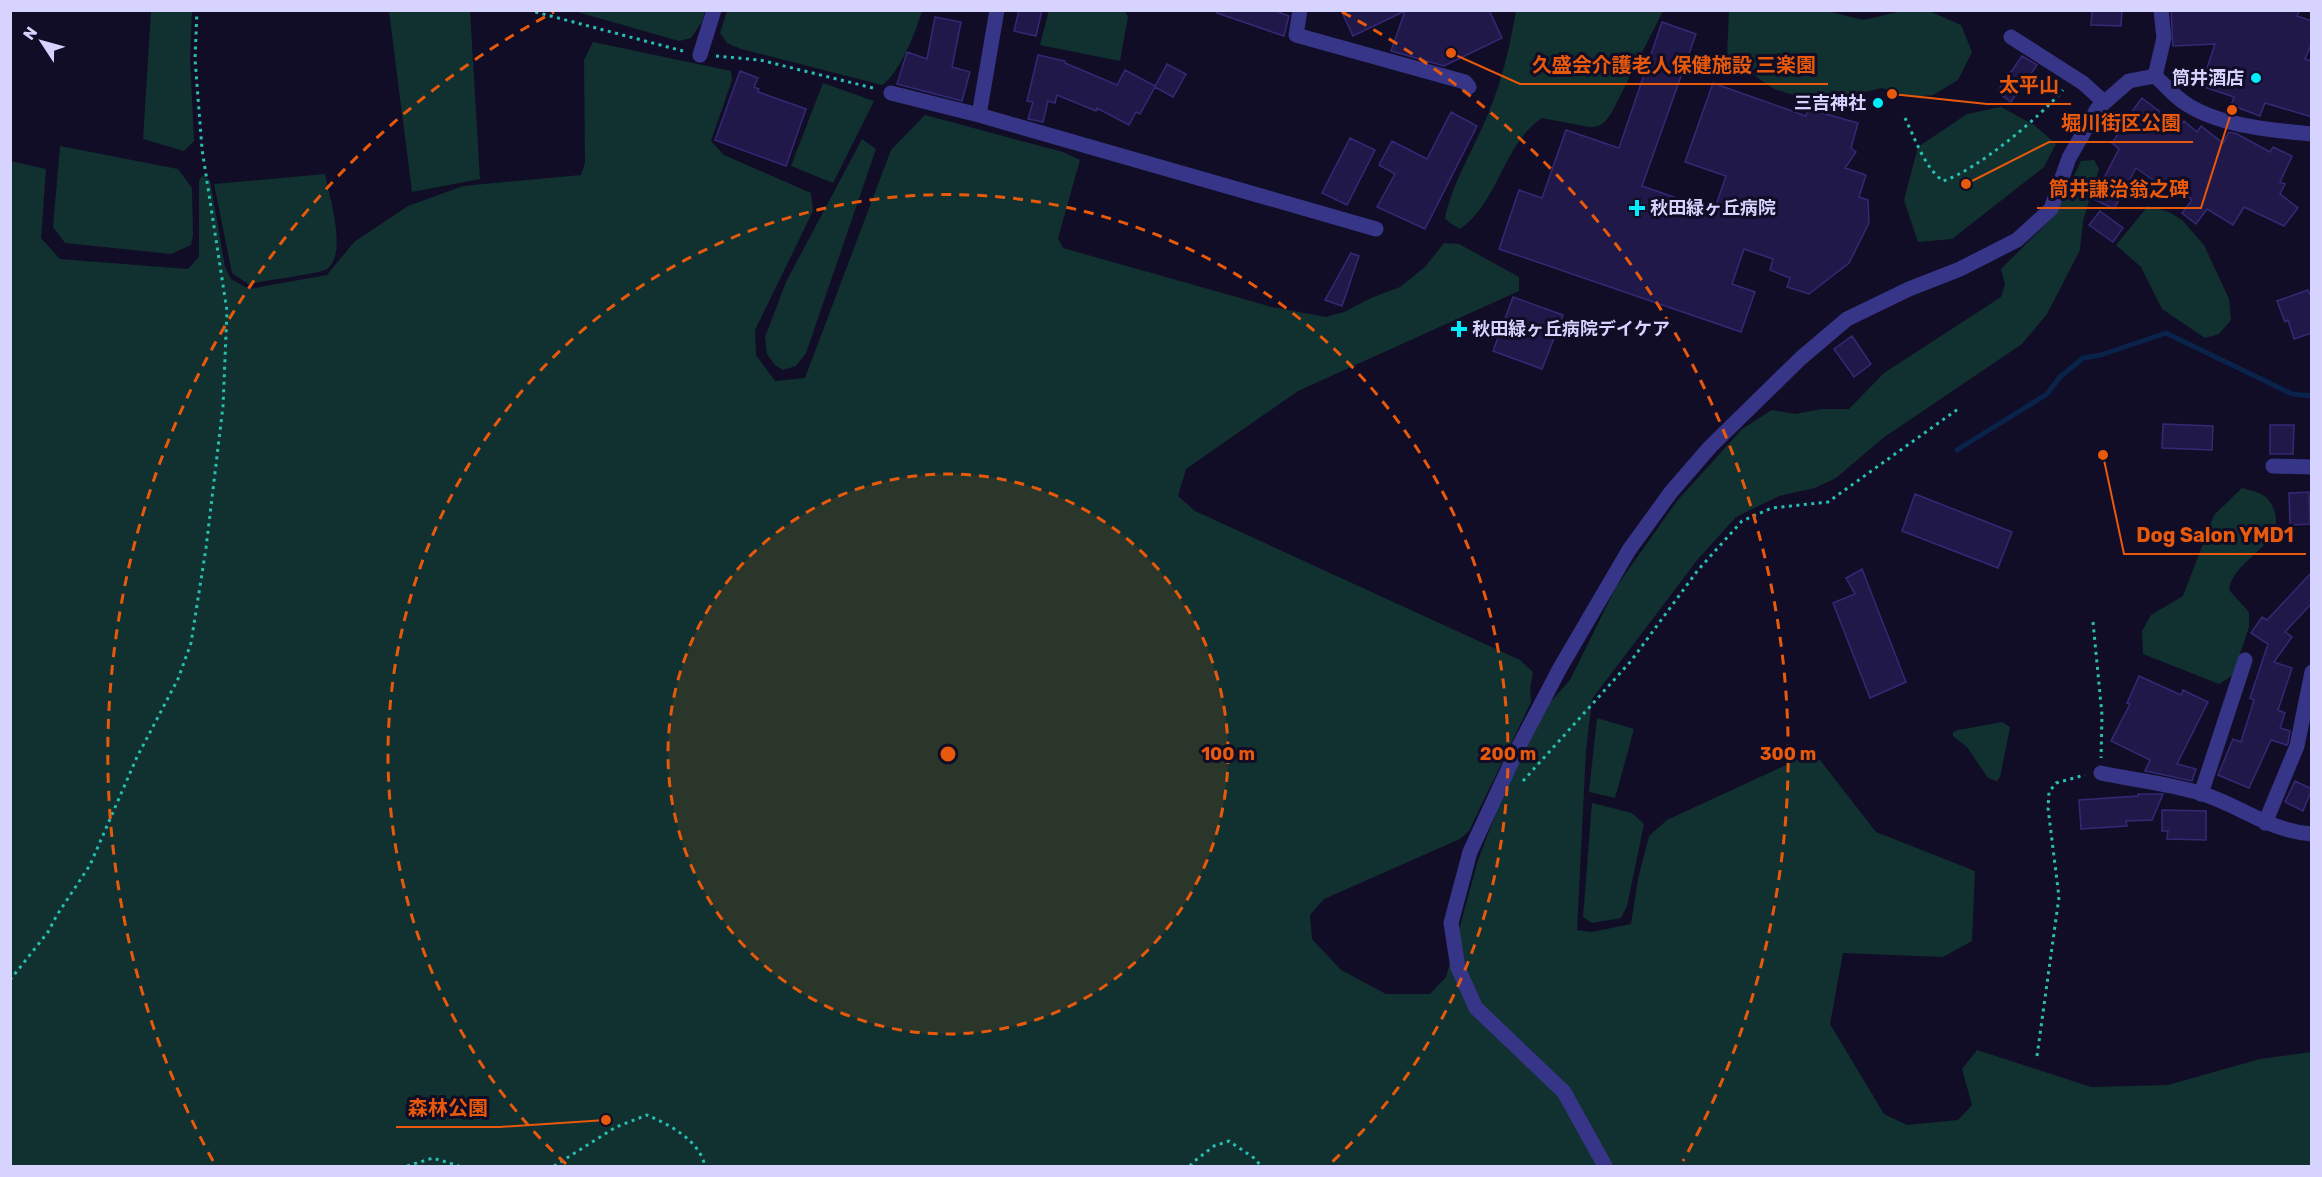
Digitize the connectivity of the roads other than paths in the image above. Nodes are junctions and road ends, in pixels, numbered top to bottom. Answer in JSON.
{"nodes":[{"id":1,"x":714,"y":10,"type":"edge"},
{"id":2,"x":997,"y":10,"type":"edge"},
{"id":3,"x":1300,"y":10,"type":"edge"},
{"id":4,"x":2161,"y":10,"type":"edge"},
{"id":5,"x":2011,"y":37,"type":"dead end"},
{"id":6,"x":700,"y":55,"type":"dead end"},
{"id":7,"x":2155,"y":76,"type":"junction"},
{"id":8,"x":1469,"y":87,"type":"dead end"},
{"id":9,"x":891,"y":93,"type":"dead end"},
{"id":10,"x":2104,"y":102,"type":"junction"},
{"id":11,"x":979,"y":115,"type":"junction"},
{"id":12,"x":2312,"y":134,"type":"edge"},
{"id":13,"x":1376,"y":229,"type":"dead end"},
{"id":14,"x":2272,"y":466,"type":"dead end"},
{"id":15,"x":2312,"y":467,"type":"edge"},
{"id":16,"x":2245,"y":660,"type":"dead end"},
{"id":17,"x":2312,"y":672,"type":"edge"},
{"id":18,"x":2101,"y":773,"type":"road end"},
{"id":19,"x":2201,"y":794,"type":"junction"},
{"id":20,"x":2265,"y":823,"type":"junction"},
{"id":21,"x":2312,"y":834,"type":"edge"},
{"id":22,"x":1605,"y":1167,"type":"edge"}],
"edges":[{"from":1,"to":6,"type":"street"},
{"from":2,"to":11,"type":"street"},
{"from":3,"to":8,"type":"street"},
{"from":4,"to":7,"type":"street"},
{"from":5,"to":10,"type":"street"},
{"from":7,"to":10,"type":"street"},
{"from":7,"to":12,"type":"street"},
{"from":9,"to":11,"type":"street"},
{"from":10,"to":22,"type":"street"},
{"from":11,"to":13,"type":"street"},
{"from":14,"to":15,"type":"street"},
{"from":16,"to":19,"type":"street"},
{"from":17,"to":20,"type":"street"},
{"from":18,"to":19,"type":"street"},
{"from":19,"to":20,"type":"street"},
{"from":20,"to":21,"type":"street"}]}
